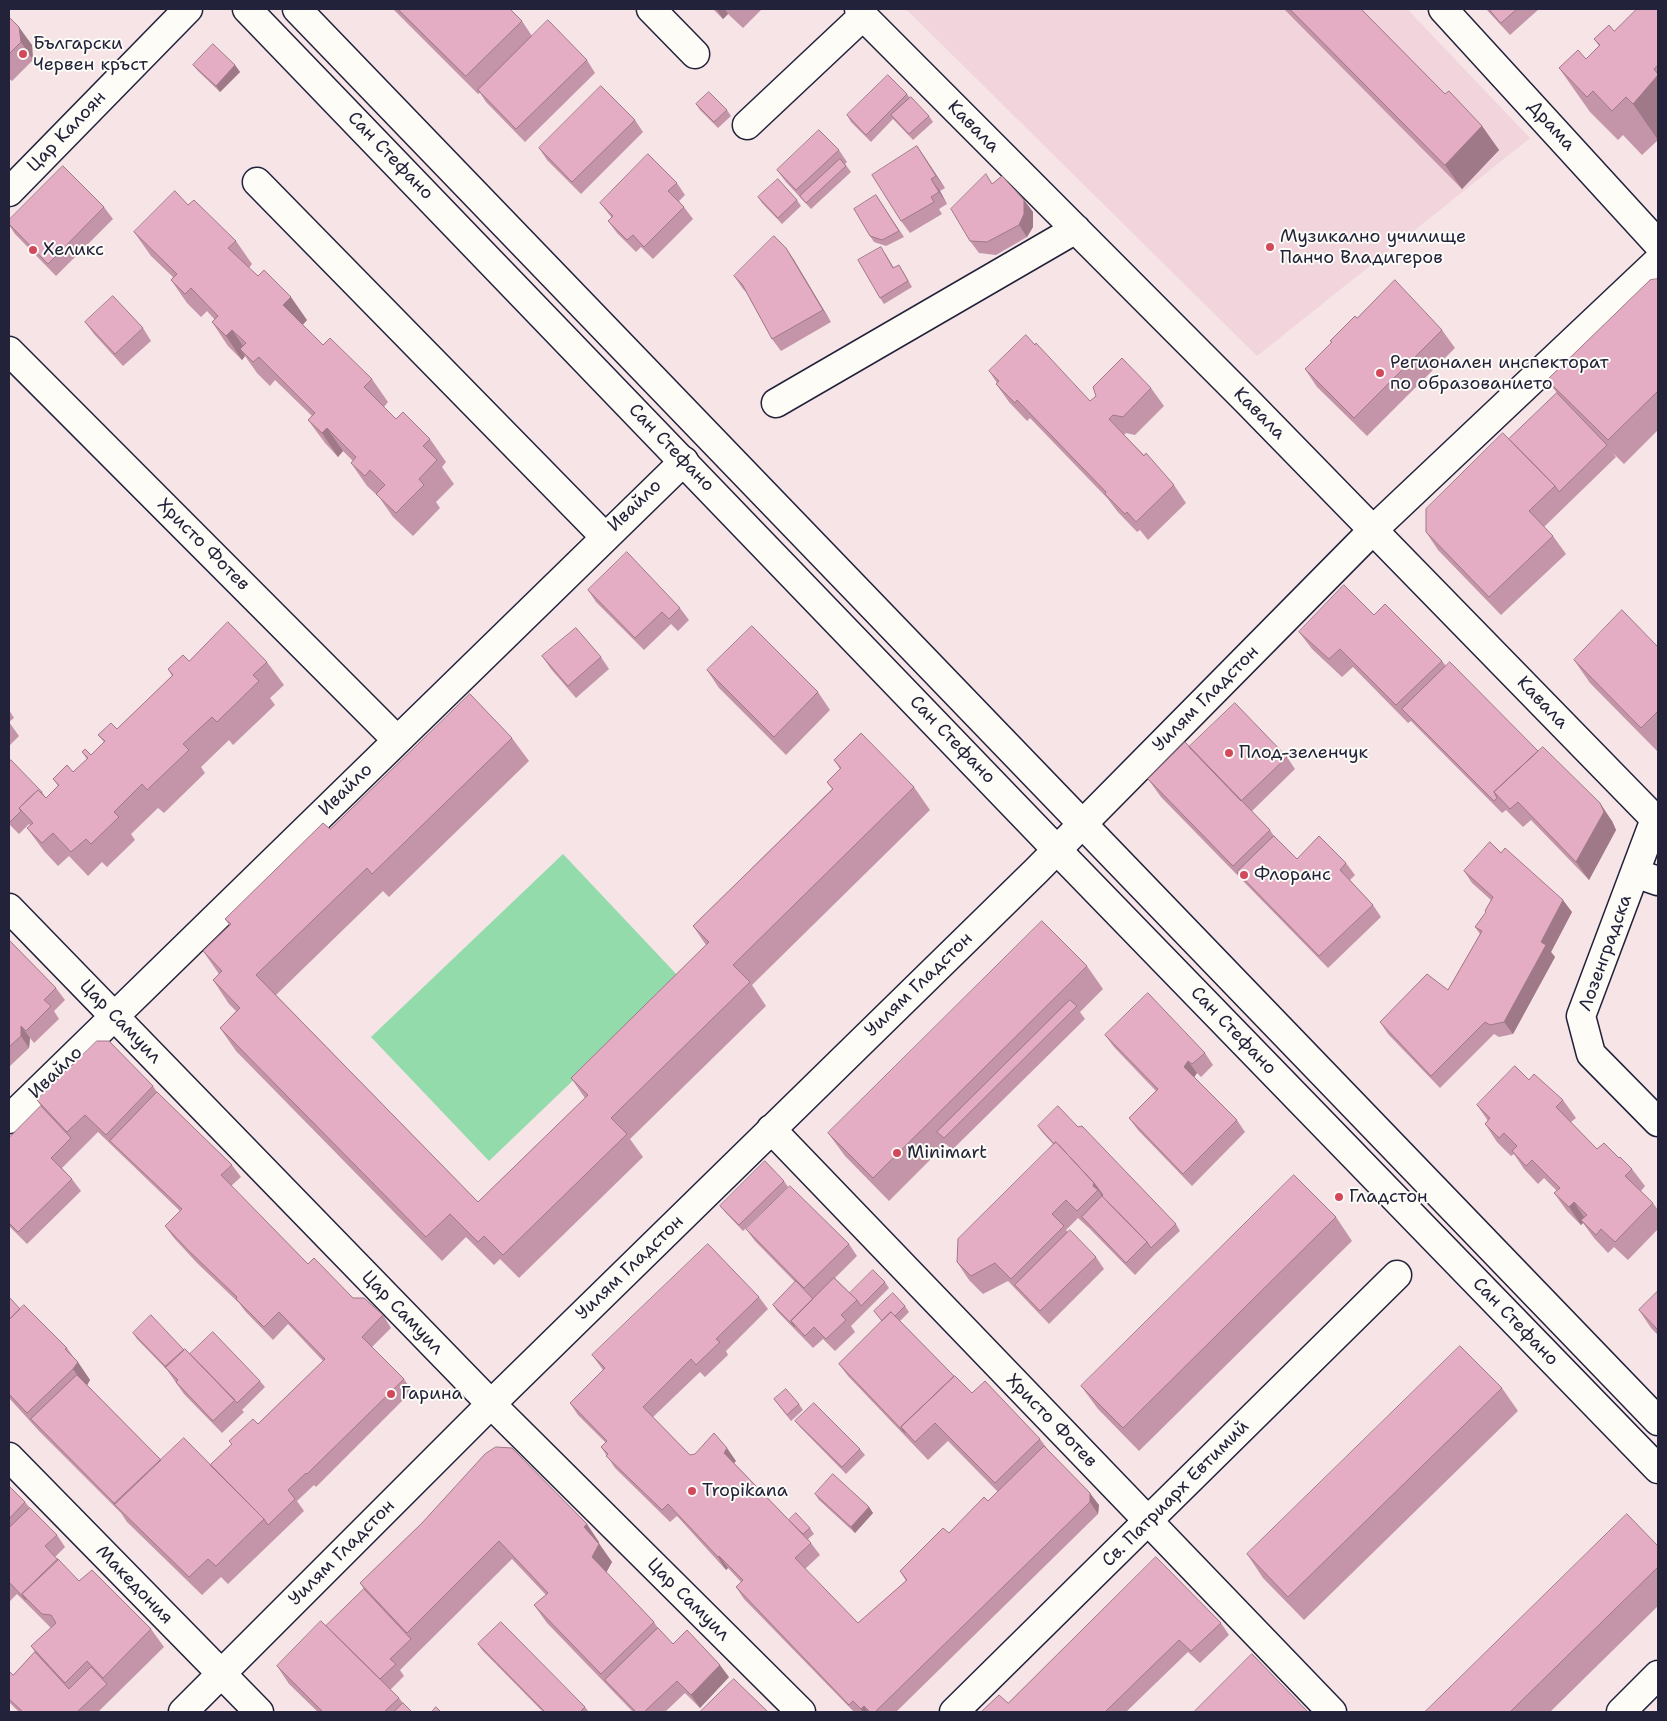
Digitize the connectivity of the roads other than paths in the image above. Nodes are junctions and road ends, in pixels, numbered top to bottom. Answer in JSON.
{"nodes":[{"id":1,"x":188,"y":9,"type":"edge"},
{"id":2,"x":247,"y":9,"type":"edge"},
{"id":3,"x":297,"y":9,"type":"edge"},
{"id":4,"x":652,"y":9,"type":"edge"},
{"id":5,"x":1443,"y":9,"type":"edge"},
{"id":6,"x":861,"y":13,"type":"edge"},
{"id":7,"x":695,"y":54,"type":"dead end"},
{"id":8,"x":747,"y":125,"type":"dead end"},
{"id":9,"x":258,"y":182,"type":"dead end"},
{"id":10,"x":9,"y":192,"type":"edge"},
{"id":11,"x":1076,"y":229,"type":"junction"},
{"id":12,"x":1658,"y":244,"type":"edge"},
{"id":13,"x":1658,"y":261,"type":"edge"},
{"id":14,"x":9,"y":350,"type":"edge"},
{"id":15,"x":776,"y":403,"type":"dead end"},
{"id":16,"x":684,"y":461,"type":"junction"},
{"id":17,"x":1373,"y":530,"type":"junction"},
{"id":18,"x":604,"y":536,"type":"junction"},
{"id":19,"x":397,"y":740,"type":"junction"},
{"id":20,"x":1657,"y":819,"type":"edge"},
{"id":21,"x":1082,"y":823,"type":"junction"},
{"id":22,"x":1056,"y":849,"type":"junction"},
{"id":23,"x":1647,"y":877,"type":"edge"},
{"id":24,"x":9,"y":908,"type":"edge"},
{"id":25,"x":115,"y":1016,"type":"junction"},
{"id":26,"x":9,"y":1119,"type":"edge"},
{"id":27,"x":1658,"y":1122,"type":"edge"},
{"id":28,"x":771,"y":1129,"type":"junction"},
{"id":29,"x":1397,"y":1275,"type":"dead end"},
{"id":30,"x":491,"y":1404,"type":"junction"},
{"id":31,"x":1658,"y":1421,"type":"edge"},
{"id":32,"x":9,"y":1457,"type":"edge"},
{"id":33,"x":1658,"y":1469,"type":"edge"},
{"id":34,"x":1148,"y":1521,"type":"junction"},
{"id":35,"x":222,"y":1674,"type":"junction"},
{"id":36,"x":1658,"y":1675,"type":"edge"},
{"id":37,"x":183,"y":1712,"type":"edge"},
{"id":38,"x":259,"y":1712,"type":"edge"},
{"id":39,"x":802,"y":1712,"type":"edge"},
{"id":40,"x":954,"y":1712,"type":"edge"},
{"id":41,"x":1332,"y":1712,"type":"edge"},
{"id":42,"x":1620,"y":1712,"type":"edge"}],
"edges":[{"from":1,"to":10,"type":"street","name":"Цар Калоян"},
{"from":2,"to":16,"type":"street","name":"Сан Стефано"},
{"from":3,"to":21,"type":"street","name":"Сан Стефано"},
{"from":4,"to":7,"type":"street"},
{"from":5,"to":12,"type":"street","name":"Драма"},
{"from":6,"to":8,"type":"street"},
{"from":6,"to":11,"type":"street","name":"Кавала"},
{"from":9,"to":18,"type":"street"},
{"from":11,"to":15,"type":"street"},
{"from":11,"to":17,"type":"street","name":"Кавала"},
{"from":13,"to":17,"type":"street","name":"Уилям Гладстон"},
{"from":14,"to":19,"type":"street","name":"Христо Фотев"},
{"from":16,"to":18,"type":"street","name":"Ивайло"},
{"from":16,"to":22,"type":"street","name":"Сан Стефано"},
{"from":17,"to":20,"type":"street","name":"Кавала"},
{"from":17,"to":21,"type":"street","name":"Уилям Гладстон"},
{"from":18,"to":19,"type":"street","name":"Ивайло"},
{"from":19,"to":25,"type":"street","name":"Ивайло"},
{"from":20,"to":23,"type":"street","name":"Лозенградска"},
{"from":21,"to":22,"type":"street","name":"Уилям Гладстон"},
{"from":21,"to":31,"type":"street","name":"Сан Стефано"},
{"from":22,"to":28,"type":"street","name":"Уилям Гладстон"},
{"from":22,"to":33,"type":"street","name":"Сан Стефано"},
{"from":23,"to":27,"type":"street","name":"Лозенградска"},
{"from":24,"to":25,"type":"street","name":"Цар Самуил"},
{"from":25,"to":26,"type":"street","name":"Ивайло"},
{"from":25,"to":30,"type":"street","name":"Цар Самуил"},
{"from":28,"to":30,"type":"street","name":"Уилям Гладстон"},
{"from":28,"to":34,"type":"street","name":"Христо Фотев"},
{"from":29,"to":34,"type":"street","name":"Св. Патриарх Евтимий"},
{"from":30,"to":35,"type":"street","name":"Уилям Гладстон"},
{"from":30,"to":39,"type":"street","name":"Цар Самуил"},
{"from":32,"to":35,"type":"street","name":"Македония"},
{"from":34,"to":40,"type":"street","name":"Св. Патриарх Евтимий"},
{"from":34,"to":41,"type":"street","name":"Христо Фотев"},
{"from":35,"to":37,"type":"street","name":"Уилям Гладстон"},
{"from":35,"to":38,"type":"street","name":"Македония"},
{"from":36,"to":42,"type":"street"}]}
